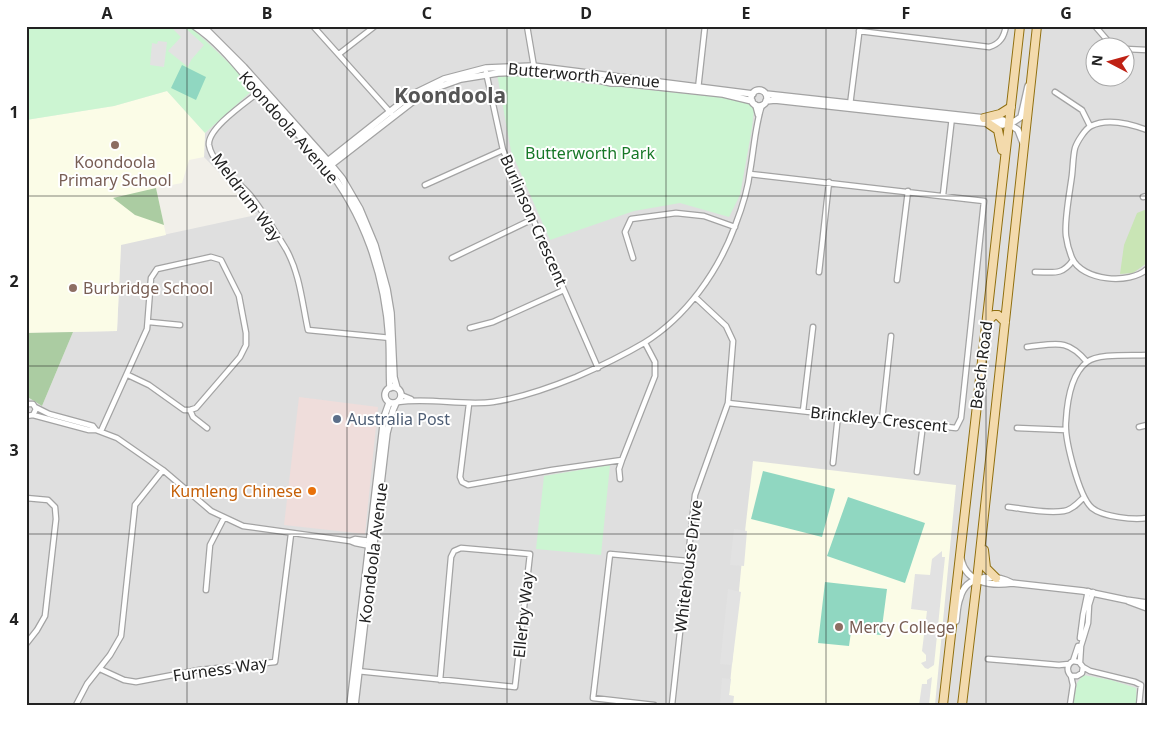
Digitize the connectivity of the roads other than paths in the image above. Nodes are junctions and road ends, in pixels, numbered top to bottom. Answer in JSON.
{"nodes":[{"id":1,"x":194,"y":26,"type":"edge"},
{"id":2,"x":203,"y":26,"type":"edge"},
{"id":3,"x":313,"y":26,"type":"edge"},
{"id":4,"x":375,"y":26,"type":"edge"},
{"id":5,"x":527,"y":26,"type":"edge"},
{"id":6,"x":705,"y":26,"type":"edge"},
{"id":7,"x":1006,"y":26,"type":"edge"},
{"id":8,"x":1020,"y":26,"type":"edge"},
{"id":9,"x":1038,"y":26,"type":"edge"},
{"id":10,"x":1095,"y":26,"type":"edge"},
{"id":11,"x":860,"y":29,"type":"edge"},
{"id":12,"x":1105,"y":38,"type":"edge"},
{"id":13,"x":339,"y":54,"type":"junction"},
{"id":14,"x":534,"y":70,"type":"junction"},
{"id":15,"x":486,"y":71,"type":"junction"},
{"id":16,"x":1031,"y":80,"type":"junction"},
{"id":17,"x":698,"y":89,"type":"junction"},
{"id":18,"x":261,"y":90,"type":"junction"},
{"id":19,"x":1055,"y":92,"type":"dead end"},
{"id":20,"x":753,"y":100,"type":"junction"},
{"id":21,"x":765,"y":100,"type":"junction"},
{"id":22,"x":850,"y":106,"type":"junction"},
{"id":23,"x":1011,"y":107,"type":"junction"},
{"id":24,"x":389,"y":111,"type":"junction"},
{"id":25,"x":394,"y":116,"type":"junction"},
{"id":26,"x":758,"y":116,"type":"junction"},
{"id":27,"x":952,"y":117,"type":"junction"},
{"id":28,"x":987,"y":121,"type":"junction"},
{"id":29,"x":1009,"y":122,"type":"junction"},
{"id":30,"x":1090,"y":126,"type":"junction"},
{"id":31,"x":1147,"y":130,"type":"edge"},
{"id":32,"x":1024,"y":147,"type":"junction"},
{"id":33,"x":503,"y":150,"type":"junction"},
{"id":34,"x":328,"y":164,"type":"junction"},
{"id":35,"x":1004,"y":164,"type":"junction"},
{"id":36,"x":750,"y":174,"type":"junction"},
{"id":37,"x":830,"y":182,"type":"junction"},
{"id":38,"x":425,"y":184,"type":"dead end"},
{"id":39,"x":908,"y":191,"type":"junction"},
{"id":40,"x":942,"y":195,"type":"junction"},
{"id":41,"x":533,"y":219,"type":"junction"},
{"id":42,"x":735,"y":227,"type":"junction"},
{"id":43,"x":452,"y":258,"type":"dead end"},
{"id":44,"x":633,"y":258,"type":"dead end"},
{"id":45,"x":1073,"y":260,"type":"junction"},
{"id":46,"x":1147,"y":269,"type":"edge"},
{"id":47,"x":819,"y":272,"type":"dead end"},
{"id":48,"x":1035,"y":272,"type":"dead end"},
{"id":49,"x":897,"y":280,"type":"dead end"},
{"id":50,"x":564,"y":290,"type":"junction"},
{"id":51,"x":695,"y":297,"type":"junction"},
{"id":52,"x":149,"y":322,"type":"junction"},
{"id":53,"x":1005,"y":322,"type":"junction"},
{"id":54,"x":986,"y":323,"type":"junction"},
{"id":55,"x":180,"y":326,"type":"dead end"},
{"id":56,"x":470,"y":328,"type":"dead end"},
{"id":57,"x":813,"y":328,"type":"dead end"},
{"id":58,"x":891,"y":336,"type":"dead end"},
{"id":59,"x":391,"y":338,"type":"junction"},
{"id":60,"x":644,"y":343,"type":"junction"},
{"id":61,"x":1027,"y":347,"type":"dead end"},
{"id":62,"x":1147,"y":355,"type":"edge"},
{"id":63,"x":1087,"y":362,"type":"junction"},
{"id":64,"x":598,"y":368,"type":"junction"},
{"id":65,"x":128,"y":375,"type":"junction"},
{"id":66,"x":390,"y":388,"type":"junction"},
{"id":67,"x":397,"y":388,"type":"junction"},
{"id":68,"x":401,"y":395,"type":"junction"},
{"id":69,"x":412,"y":400,"type":"junction"},
{"id":70,"x":389,"y":402,"type":"junction"},
{"id":71,"x":397,"y":402,"type":"junction"},
{"id":72,"x":27,"y":403,"type":"edge"},
{"id":73,"x":728,"y":403,"type":"junction"},
{"id":74,"x":469,"y":404,"type":"junction"},
{"id":75,"x":35,"y":407,"type":"junction"},
{"id":76,"x":190,"y":410,"type":"junction"},
{"id":77,"x":803,"y":411,"type":"junction"},
{"id":78,"x":838,"y":415,"type":"junction"},
{"id":79,"x":30,"y":416,"type":"edge"},
{"id":80,"x":882,"y":420,"type":"junction"},
{"id":81,"x":26,"y":422,"type":"edge"},
{"id":82,"x":922,"y":424,"type":"junction"},
{"id":83,"x":1147,"y":425,"type":"edge"},
{"id":84,"x":1139,"y":427,"type":"dead end"},
{"id":85,"x":207,"y":428,"type":"dead end"},
{"id":86,"x":1017,"y":428,"type":"dead end"},
{"id":87,"x":98,"y":430,"type":"junction"},
{"id":88,"x":1066,"y":430,"type":"junction"},
{"id":89,"x":622,"y":460,"type":"junction"},
{"id":90,"x":833,"y":463,"type":"dead end"},
{"id":91,"x":163,"y":470,"type":"junction"},
{"id":92,"x":917,"y":472,"type":"dead end"},
{"id":93,"x":620,"y":479,"type":"dead end"},
{"id":94,"x":26,"y":498,"type":"edge"},
{"id":95,"x":1083,"y":498,"type":"junction"},
{"id":96,"x":1008,"y":507,"type":"dead end"},
{"id":97,"x":224,"y":518,"type":"junction"},
{"id":98,"x":1147,"y":518,"type":"edge"},
{"id":99,"x":983,"y":523,"type":"junction"},
{"id":100,"x":291,"y":534,"type":"junction"},
{"id":101,"x":372,"y":544,"type":"junction"},
{"id":102,"x":960,"y":553,"type":"junction"},
{"id":103,"x":688,"y":561,"type":"junction"},
{"id":104,"x":996,"y":578,"type":"junction"},
{"id":105,"x":977,"y":580,"type":"junction"},
{"id":106,"x":1012,"y":583,"type":"junction"},
{"id":107,"x":206,"y":590,"type":"dead end"},
{"id":108,"x":1091,"y":592,"type":"junction"},
{"id":109,"x":1126,"y":600,"type":"junction"},
{"id":110,"x":1147,"y":603,"type":"edge"},
{"id":111,"x":1147,"y":608,"type":"edge"},
{"id":112,"x":950,"y":642,"type":"junction"},
{"id":113,"x":26,"y":644,"type":"edge"},
{"id":114,"x":988,"y":659,"type":"dead end"},
{"id":115,"x":1071,"y":662,"type":"junction"},
{"id":116,"x":1059,"y":665,"type":"junction"},
{"id":117,"x":1081,"y":665,"type":"junction"},
{"id":118,"x":100,"y":669,"type":"junction"},
{"id":119,"x":358,"y":671,"type":"junction"},
{"id":120,"x":1068,"y":671,"type":"junction"},
{"id":121,"x":1090,"y":671,"type":"junction"},
{"id":122,"x":1080,"y":675,"type":"junction"},
{"id":123,"x":1071,"y":676,"type":"junction"},
{"id":124,"x":440,"y":680,"type":"junction"},
{"id":125,"x":1073,"y":685,"type":"junction"},
{"id":126,"x":76,"y":705,"type":"edge"},
{"id":127,"x":350,"y":705,"type":"edge"},
{"id":128,"x":355,"y":705,"type":"edge"},
{"id":129,"x":654,"y":705,"type":"edge"},
{"id":130,"x":672,"y":705,"type":"edge"},
{"id":131,"x":943,"y":705,"type":"edge"},
{"id":132,"x":962,"y":705,"type":"edge"},
{"id":133,"x":1070,"y":705,"type":"edge"},
{"id":134,"x":1139,"y":705,"type":"edge"}],
"edges":[{"from":1,"to":18,"type":"street","name":"Koondoola Avenue"},
{"from":2,"to":18,"type":"street","name":"Koondoola Avenue"},
{"from":3,"to":13,"type":"street"},
{"from":4,"to":13,"type":"street"},
{"from":5,"to":14,"type":"street"},
{"from":6,"to":17,"type":"street"},
{"from":7,"to":11,"type":"street"},
{"from":8,"to":23,"type":"main road","name":"Beach Road"},
{"from":9,"to":16,"type":"main road","name":"Beach Road"},
{"from":10,"to":12,"type":"street"},
{"from":11,"to":22,"type":"street"},
{"from":13,"to":24,"type":"street"},
{"from":14,"to":15,"type":"street","name":"Butterworth Avenue"},
{"from":14,"to":17,"type":"street","name":"Butterworth Avenue"},
{"from":15,"to":24,"type":"street","name":"Butterworth Avenue"},
{"from":15,"to":25,"type":"street","name":"Butterworth Avenue"},
{"from":15,"to":33,"type":"street","name":"Burlinson Crescent"},
{"from":16,"to":29,"type":"street"},
{"from":16,"to":32,"type":"main road","name":"Beach Road"},
{"from":17,"to":20,"type":"street","name":"Butterworth Avenue"},
{"from":18,"to":34,"type":"street","name":"Koondoola Avenue"},
{"from":18,"to":59,"type":"street","name":"Meldrum Way"},
{"from":19,"to":30,"type":"street"},
{"from":20,"to":21,"type":"street"},
{"from":20,"to":21,"type":"street"},
{"from":20,"to":26,"type":"street"},
{"from":21,"to":22,"type":"street"},
{"from":21,"to":26,"type":"street"},
{"from":22,"to":27,"type":"street"},
{"from":23,"to":28,"type":"main road"},
{"from":23,"to":29,"type":"main road","name":"Beach Road"},
{"from":24,"to":25,"type":"street"},
{"from":24,"to":34,"type":"street","name":"Butterworth Avenue"},
{"from":25,"to":34,"type":"street","name":"Butterworth Avenue"},
{"from":26,"to":36,"type":"street"},
{"from":27,"to":28,"type":"street"},
{"from":27,"to":40,"type":"street"},
{"from":28,"to":29,"type":"street"},
{"from":28,"to":35,"type":"main road"},
{"from":29,"to":32,"type":"street"},
{"from":29,"to":35,"type":"main road","name":"Beach Road"},
{"from":30,"to":31,"type":"street"},
{"from":30,"to":45,"type":"street"},
{"from":32,"to":53,"type":"main road","name":"Beach Road"},
{"from":33,"to":38,"type":"street"},
{"from":33,"to":41,"type":"street","name":"Burlinson Crescent"},
{"from":34,"to":59,"type":"street","name":"Koondoola Avenue"},
{"from":35,"to":54,"type":"main road","name":"Beach Road"},
{"from":36,"to":37,"type":"street","name":"Brinckley Crescent"},
{"from":36,"to":42,"type":"street"},
{"from":37,"to":39,"type":"street","name":"Brinckley Crescent"},
{"from":37,"to":47,"type":"street"},
{"from":39,"to":40,"type":"street","name":"Brinckley Crescent"},
{"from":39,"to":49,"type":"street"},
{"from":40,"to":82,"type":"street","name":"Brinckley Crescent"},
{"from":41,"to":43,"type":"street"},
{"from":41,"to":50,"type":"street","name":"Burlinson Crescent"},
{"from":42,"to":44,"type":"street"},
{"from":42,"to":51,"type":"street"},
{"from":45,"to":46,"type":"street"},
{"from":45,"to":48,"type":"street"},
{"from":50,"to":56,"type":"street"},
{"from":50,"to":64,"type":"street","name":"Burlinson Crescent"},
{"from":51,"to":60,"type":"street"},
{"from":51,"to":73,"type":"street","name":"Whitehouse Drive"},
{"from":52,"to":55,"type":"street"},
{"from":52,"to":65,"type":"street"},
{"from":52,"to":76,"type":"street"},
{"from":53,"to":54,"type":"main road"},
{"from":53,"to":99,"type":"main road","name":"Beach Road"},
{"from":54,"to":102,"type":"main road","name":"Beach Road"},
{"from":57,"to":77,"type":"street"},
{"from":58,"to":80,"type":"street"},
{"from":59,"to":66,"type":"street","name":"Koondoola Avenue"},
{"from":59,"to":67,"type":"street","name":"Koondoola Avenue"},
{"from":60,"to":64,"type":"street"},
{"from":60,"to":89,"type":"street"},
{"from":61,"to":63,"type":"street"},
{"from":62,"to":63,"type":"street"},
{"from":63,"to":88,"type":"street"},
{"from":64,"to":74,"type":"street"},
{"from":65,"to":76,"type":"street"},
{"from":65,"to":87,"type":"street"},
{"from":66,"to":67,"type":"street"},
{"from":66,"to":70,"type":"street"},
{"from":67,"to":68,"type":"street"},
{"from":68,"to":69,"type":"street"},
{"from":68,"to":71,"type":"street"},
{"from":69,"to":71,"type":"street"},
{"from":69,"to":74,"type":"street"},
{"from":70,"to":71,"type":"street"},
{"from":70,"to":101,"type":"street","name":"Koondoola Avenue"},
{"from":71,"to":101,"type":"street","name":"Koondoola Avenue"},
{"from":72,"to":75,"type":"street"},
{"from":73,"to":77,"type":"street","name":"Brinckley Crescent"},
{"from":73,"to":103,"type":"street","name":"Whitehouse Drive"},
{"from":74,"to":89,"type":"street"},
{"from":75,"to":79,"type":"street"},
{"from":75,"to":87,"type":"street"},
{"from":76,"to":85,"type":"street"},
{"from":77,"to":78,"type":"street","name":"Brinckley Crescent"},
{"from":78,"to":80,"type":"street","name":"Brinckley Crescent"},
{"from":78,"to":90,"type":"street"},
{"from":79,"to":81,"type":"street"},
{"from":79,"to":87,"type":"street"},
{"from":80,"to":82,"type":"street","name":"Brinckley Crescent"},
{"from":82,"to":92,"type":"street"},
{"from":83,"to":84,"type":"street"},
{"from":86,"to":88,"type":"street"},
{"from":87,"to":91,"type":"street"},
{"from":88,"to":95,"type":"street"},
{"from":89,"to":93,"type":"street"},
{"from":91,"to":97,"type":"street"},
{"from":91,"to":118,"type":"street"},
{"from":94,"to":113,"type":"street"},
{"from":95,"to":96,"type":"street"},
{"from":95,"to":98,"type":"street"},
{"from":97,"to":100,"type":"street"},
{"from":97,"to":107,"type":"street"},
{"from":99,"to":104,"type":"main road"},
{"from":99,"to":105,"type":"main road","name":"Beach Road"},
{"from":100,"to":101,"type":"street"},
{"from":100,"to":118,"type":"street","name":"Furness Way"},
{"from":101,"to":119,"type":"street","name":"Koondoola Avenue"},
{"from":102,"to":105,"type":"street"},
{"from":102,"to":112,"type":"main road","name":"Beach Road"},
{"from":103,"to":129,"type":"street"},
{"from":103,"to":130,"type":"street","name":"Whitehouse Drive"},
{"from":104,"to":105,"type":"street"},
{"from":104,"to":106,"type":"street"},
{"from":105,"to":106,"type":"street"},
{"from":105,"to":112,"type":"street"},
{"from":105,"to":132,"type":"main road","name":"Beach Road"},
{"from":106,"to":108,"type":"street"},
{"from":108,"to":109,"type":"street"},
{"from":108,"to":115,"type":"street"},
{"from":108,"to":117,"type":"street"},
{"from":109,"to":110,"type":"street"},
{"from":109,"to":111,"type":"street"},
{"from":112,"to":131,"type":"main road","name":"Beach Road"},
{"from":114,"to":116,"type":"street"},
{"from":115,"to":116,"type":"street"},
{"from":115,"to":117,"type":"street"},
{"from":115,"to":120,"type":"street"},
{"from":116,"to":120,"type":"street"},
{"from":117,"to":121,"type":"street"},
{"from":117,"to":122,"type":"street"},
{"from":118,"to":126,"type":"street"},
{"from":119,"to":124,"type":"street","name":"Ellerby Way"},
{"from":119,"to":127,"type":"street","name":"Koondoola Avenue"},
{"from":119,"to":128,"type":"street","name":"Koondoola Avenue"},
{"from":120,"to":123,"type":"street"},
{"from":121,"to":122,"type":"street"},
{"from":121,"to":134,"type":"street"},
{"from":122,"to":123,"type":"street"},
{"from":122,"to":125,"type":"street"},
{"from":123,"to":125,"type":"street"},
{"from":124,"to":124,"type":"street","name":"Ellerby Way"},
{"from":125,"to":133,"type":"street"}]}
